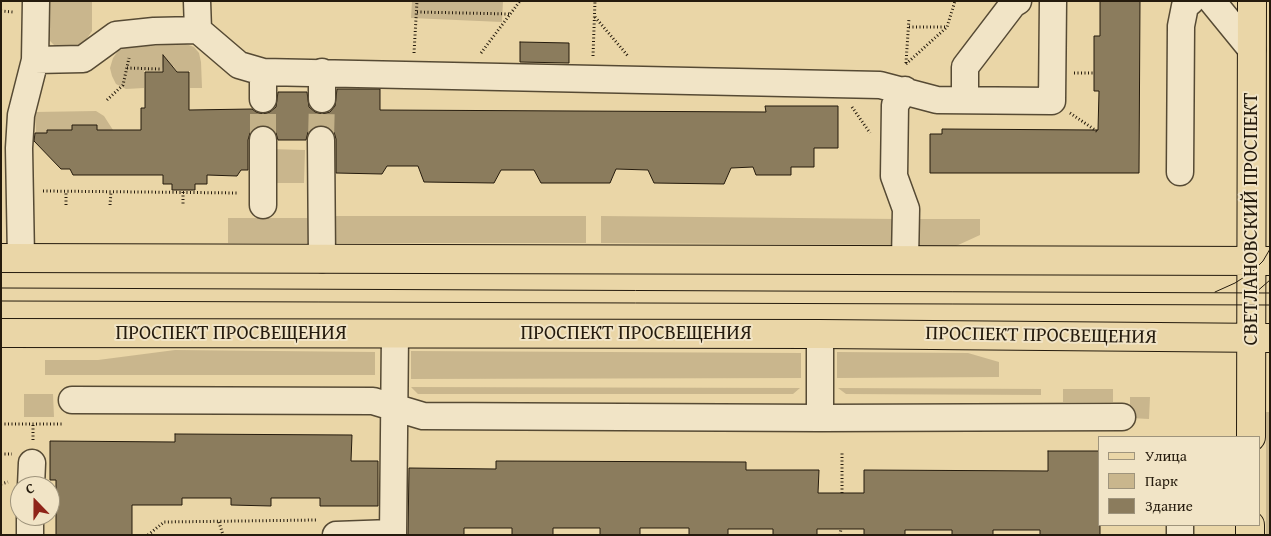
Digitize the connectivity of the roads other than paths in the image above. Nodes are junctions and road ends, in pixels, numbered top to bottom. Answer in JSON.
{"nodes":[{"id":1,"x":36,"y":1,"type":"edge"},
{"id":2,"x":197,"y":1,"type":"edge"},
{"id":3,"x":1018,"y":1,"type":"edge"},
{"id":4,"x":1054,"y":1,"type":"edge"},
{"id":5,"x":1190,"y":1,"type":"edge"},
{"id":6,"x":1212,"y":1,"type":"edge"},
{"id":7,"x":1252,"y":1,"type":"edge"},
{"id":8,"x":198,"y":30,"type":"junction"},
{"id":9,"x":1252,"y":50,"type":"junction"},
{"id":10,"x":35,"y":60,"type":"junction"},
{"id":11,"x":263,"y":72,"type":"junction"},
{"id":12,"x":322,"y":72,"type":"junction"},
{"id":13,"x":905,"y":90,"type":"junction"},
{"id":14,"x":263,"y":99,"type":"tunnel mouth"},
{"id":15,"x":322,"y":99,"type":"tunnel mouth"},
{"id":16,"x":965,"y":100,"type":"junction"},
{"id":17,"x":263,"y":140,"type":"tunnel mouth"},
{"id":18,"x":321,"y":140,"type":"tunnel mouth"},
{"id":19,"x":1180,"y":172,"type":"dead end"},
{"id":20,"x":254,"y":199,"type":"road end"},
{"id":21,"x":11,"y":258,"type":"edge"},
{"id":22,"x":322,"y":259,"type":"junction"},
{"id":23,"x":905,"y":260,"type":"junction"},
{"id":24,"x":1261,"y":261,"type":"edge"},
{"id":25,"x":1,"y":333,"type":"edge"},
{"id":26,"x":395,"y":334,"type":"junction"},
{"id":27,"x":820,"y":334,"type":"junction"},
{"id":28,"x":1261,"y":338,"type":"edge"},
{"id":29,"x":72,"y":400,"type":"dead end"},
{"id":30,"x":394,"y":407,"type":"junction"},
{"id":31,"x":1122,"y":417,"type":"dead end"},
{"id":32,"x":820,"y":418,"type":"junction"},
{"id":33,"x":1251,"y":436,"type":"edge"},
{"id":34,"x":327,"y":527,"type":"edge"},
{"id":35,"x":392,"y":534,"type":"edge"}],
"edges":[{"from":1,"to":10,"type":"street"},
{"from":2,"to":8,"type":"street"},
{"from":3,"to":16,"type":"street"},
{"from":4,"to":16,"type":"street"},
{"from":5,"to":19,"type":"street"},
{"from":6,"to":9,"type":"street"},
{"from":7,"to":9,"type":"main road","name":"СВЕТЛАНОВСКИЙ ПРОСПЕКТ"},
{"from":8,"to":10,"type":"street"},
{"from":8,"to":11,"type":"street"},
{"from":9,"to":24,"type":"main road","name":"СВЕТЛАНОВСКИЙ ПРОСПЕКТ"},
{"from":10,"to":21,"type":"street"},
{"from":11,"to":12,"type":"street"},
{"from":11,"to":14,"type":"street"},
{"from":12,"to":13,"type":"street"},
{"from":12,"to":15,"type":"street"},
{"from":13,"to":16,"type":"street"},
{"from":13,"to":23,"type":"street"},
{"from":17,"to":20,"type":"street"},
{"from":18,"to":22,"type":"street"},
{"from":21,"to":22,"type":"main road"},
{"from":22,"to":23,"type":"main road"},
{"from":23,"to":24,"type":"main road"},
{"from":24,"to":28,"type":"main road","name":"СВЕТЛАНОВСКИЙ ПРОСПЕКТ"},
{"from":25,"to":26,"type":"main road","name":"ПРОСПЕКТ ПРОСВЕЩЕНИЯ"},
{"from":26,"to":27,"type":"main road","name":"ПРОСПЕКТ ПРОСВЕЩЕНИЯ"},
{"from":26,"to":30,"type":"street"},
{"from":27,"to":28,"type":"main road","name":"ПРОСПЕКТ ПРОСВЕЩЕНИЯ"},
{"from":27,"to":32,"type":"street"},
{"from":28,"to":33,"type":"main road","name":"СВЕТЛАНОВСКИЙ ПРОСПЕКТ"},
{"from":29,"to":30,"type":"street"},
{"from":30,"to":32,"type":"street"},
{"from":30,"to":35,"type":"street"},
{"from":31,"to":32,"type":"street"},
{"from":34,"to":35,"type":"street"}]}
